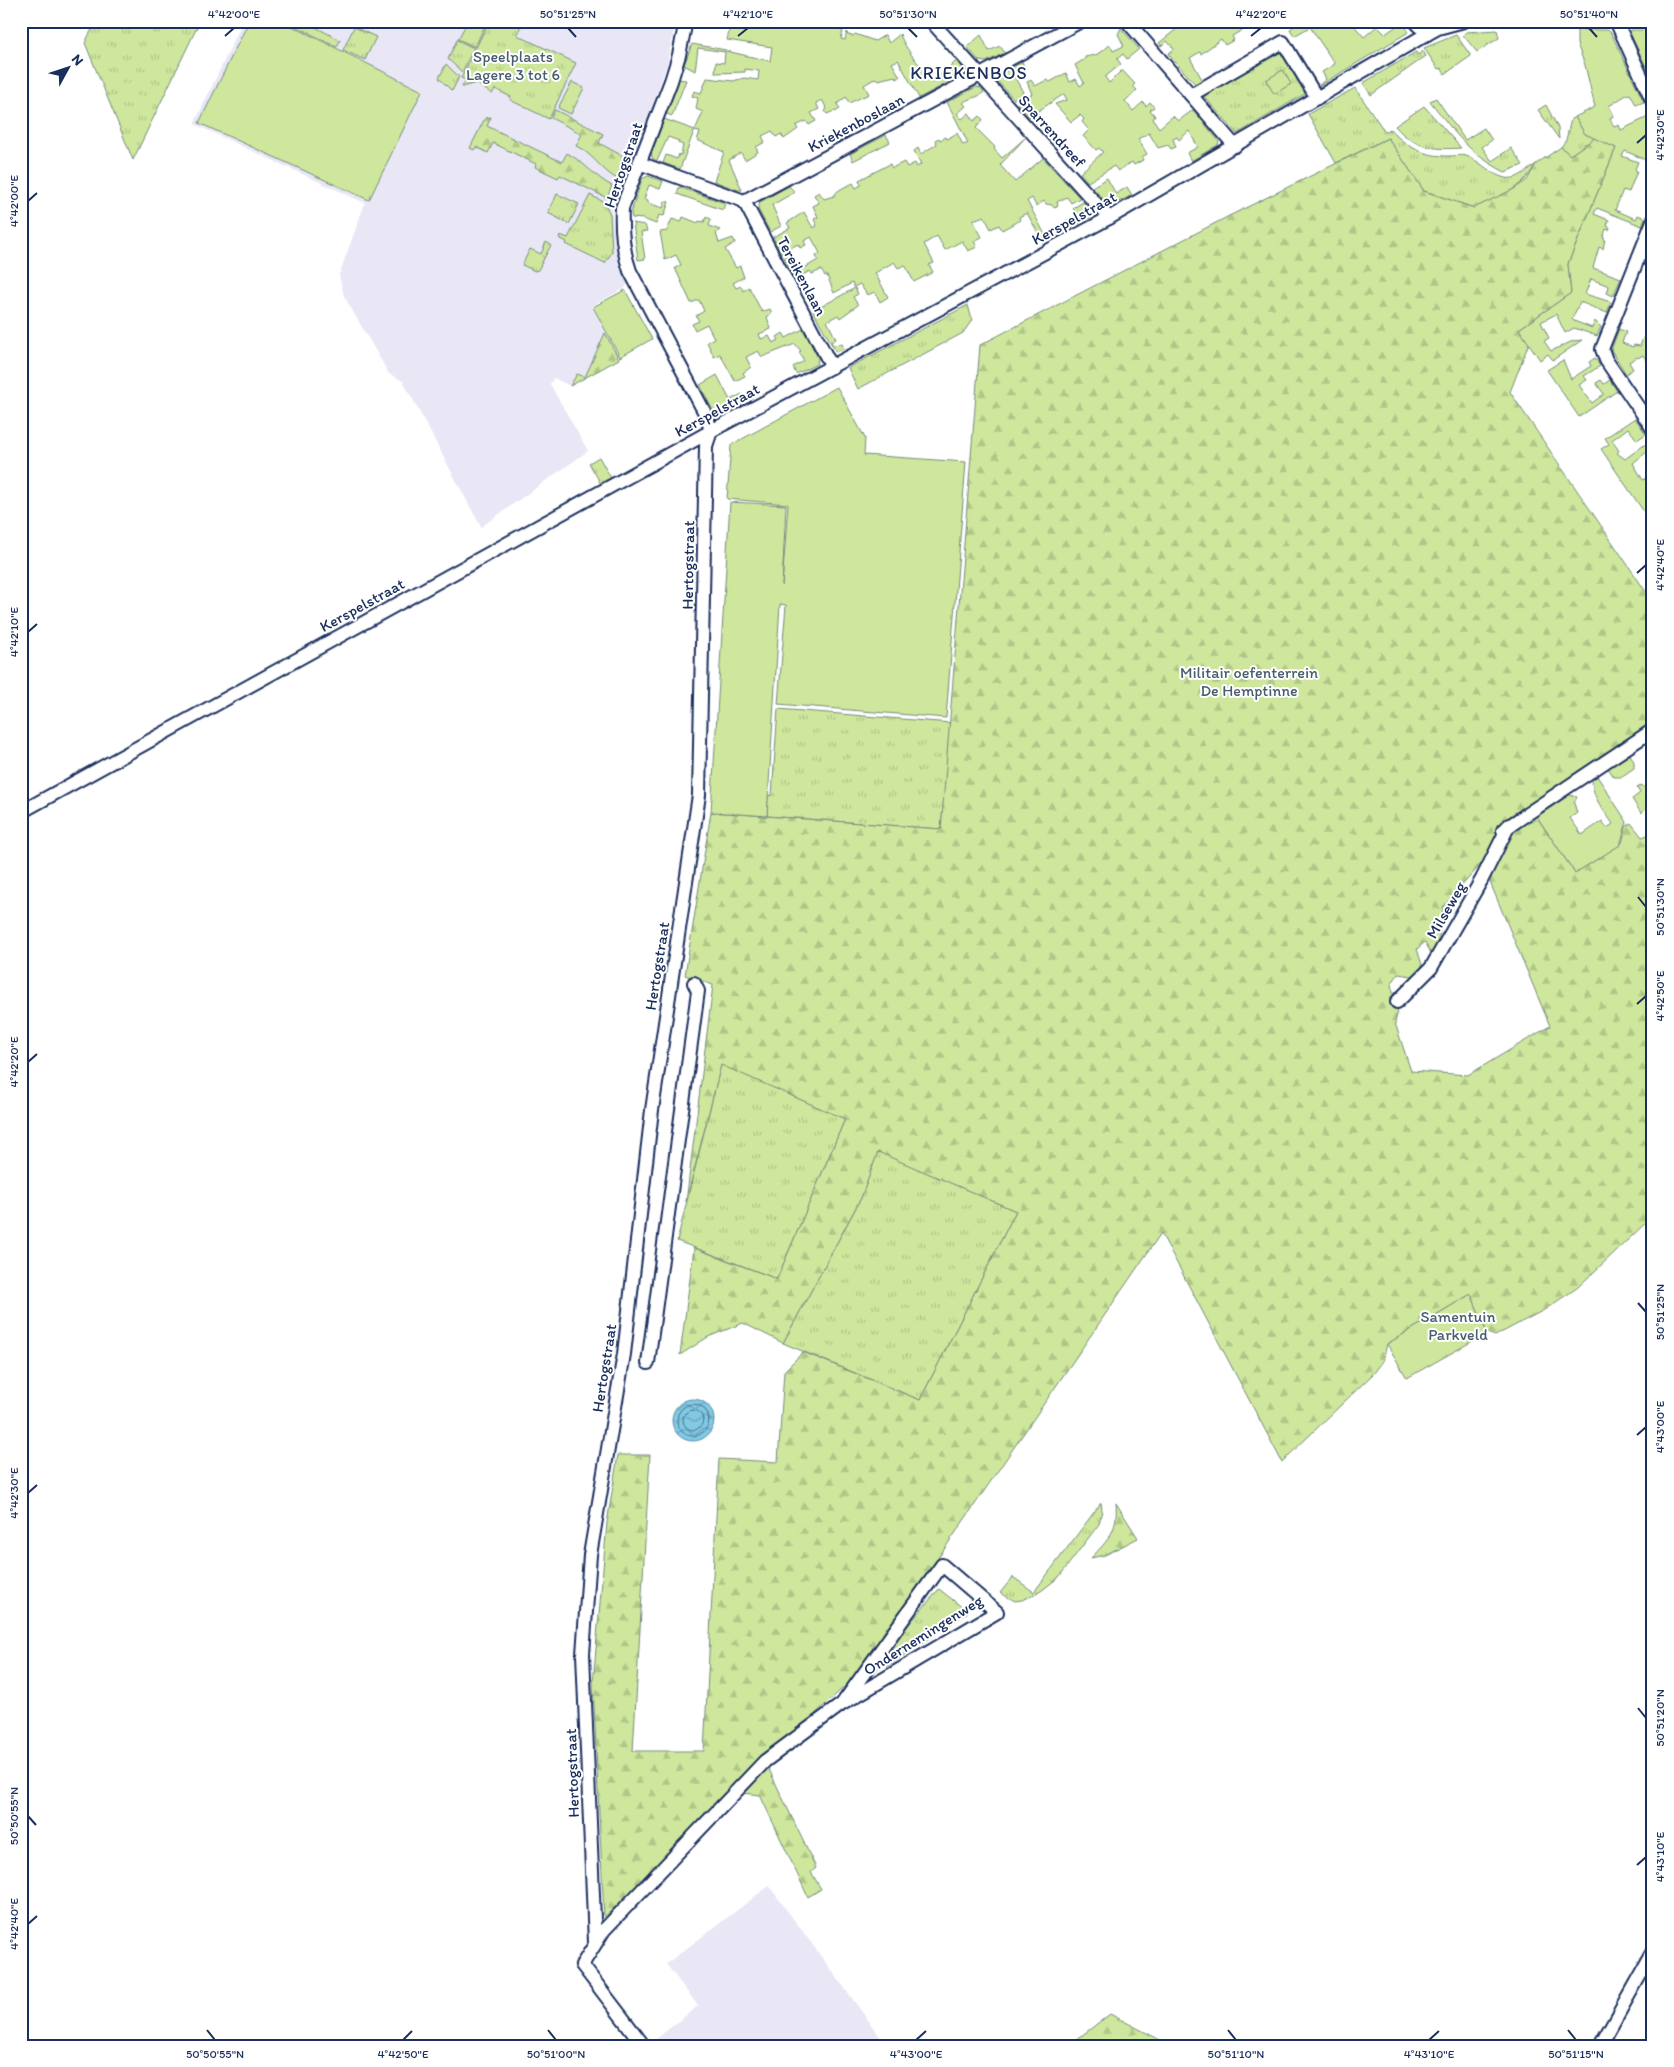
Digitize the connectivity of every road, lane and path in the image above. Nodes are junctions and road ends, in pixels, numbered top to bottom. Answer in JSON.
{"nodes":[{"id":1,"x":686,"y":21,"type":"edge"},
{"id":2,"x":931,"y":21,"type":"edge"},
{"id":3,"x":1081,"y":21,"type":"edge"},
{"id":4,"x":1127,"y":21,"type":"edge"},
{"id":5,"x":1414,"y":21,"type":"edge"},
{"id":6,"x":1464,"y":21,"type":"edge"},
{"id":7,"x":1616,"y":21,"type":"edge"},
{"id":8,"x":1437,"y":28,"type":"edge"},
{"id":9,"x":980,"y":76,"type":"junction"},
{"id":10,"x":1191,"y":95,"type":"junction"},
{"id":11,"x":1317,"y":98,"type":"junction"},
{"id":12,"x":1653,"y":102,"type":"edge"},
{"id":13,"x":1235,"y":146,"type":"junction"},
{"id":14,"x":639,"y":163,"type":"junction"},
{"id":15,"x":744,"y":201,"type":"junction"},
{"id":16,"x":1109,"y":218,"type":"junction"},
{"id":17,"x":1653,"y":221,"type":"edge"},
{"id":18,"x":832,"y":367,"type":"junction"},
{"id":19,"x":1653,"y":429,"type":"edge"},
{"id":20,"x":711,"y":431,"type":"junction"},
{"id":21,"x":1653,"y":730,"type":"edge"},
{"id":22,"x":21,"y":812,"type":"edge"},
{"id":23,"x":694,"y":983,"type":"dead end"},
{"id":24,"x":1397,"y":1002,"type":"dead end"},
{"id":25,"x":648,"y":1363,"type":"dead end"},
{"id":26,"x":842,"y":1704,"type":"junction"},
{"id":27,"x":595,"y":1943,"type":"junction"},
{"id":28,"x":1653,"y":1952,"type":"edge"},
{"id":29,"x":644,"y":2046,"type":"edge"},
{"id":30,"x":1600,"y":2046,"type":"edge"}],
"edges":[{"from":1,"to":14,"type":"street","name":"Hertogstraat"},
{"from":2,"to":9,"type":"street","name":"Sparrendreef"},
{"from":3,"to":9,"type":"street","name":"Kriekenboslaan"},
{"from":4,"to":10,"type":"street"},
{"from":5,"to":8,"type":"street"},
{"from":6,"to":8,"type":"street","name":"Kerspelstraat"},
{"from":7,"to":12,"type":"street"},
{"from":8,"to":11,"type":"street","name":"Kerspelstraat"},
{"from":9,"to":15,"type":"street","name":"Kriekenboslaan"},
{"from":9,"to":16,"type":"street","name":"Sparrendreef"},
{"from":10,"to":11,"type":"street"},
{"from":10,"to":13,"type":"street"},
{"from":11,"to":13,"type":"street","name":"Kerspelstraat"},
{"from":13,"to":16,"type":"street","name":"Kerspelstraat"},
{"from":14,"to":15,"type":"street"},
{"from":14,"to":20,"type":"street","name":"Hertogstraat"},
{"from":15,"to":18,"type":"street","name":"Tereikenlaan"},
{"from":16,"to":18,"type":"street","name":"Kerspelstraat"},
{"from":17,"to":19,"type":"street"},
{"from":18,"to":20,"type":"street","name":"Kerspelstraat"},
{"from":20,"to":22,"type":"street","name":"Kerspelstraat"},
{"from":20,"to":27,"type":"street","name":"Hertogstraat"},
{"from":21,"to":24,"type":"street","name":"Milseweg"},
{"from":23,"to":25,"type":"street"},
{"from":26,"to":26,"type":"street","name":"Ondernemingenweg"},
{"from":26,"to":27,"type":"street","name":"Ondernemingenweg"},
{"from":27,"to":29,"type":"street","name":"Ondernemingenweg"},
{"from":28,"to":30,"type":"street"}]}
